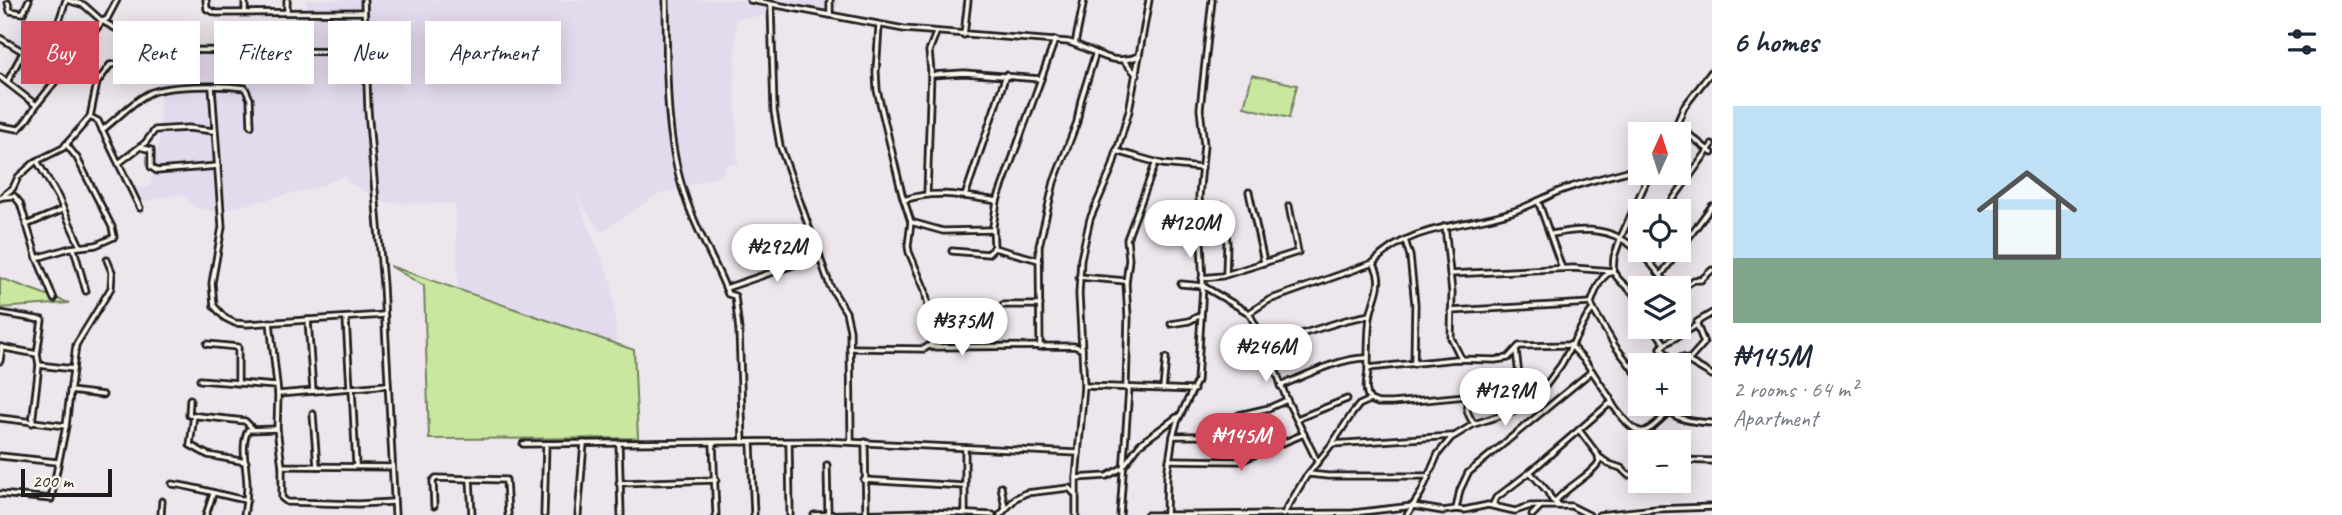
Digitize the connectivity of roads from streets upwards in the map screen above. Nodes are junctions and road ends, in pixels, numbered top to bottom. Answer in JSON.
{"nodes":[{"id":1,"x":29,"y":0,"type":"edge"},
{"id":2,"x":66,"y":0,"type":"edge"},
{"id":3,"x":117,"y":0,"type":"edge"},
{"id":4,"x":206,"y":0,"type":"edge"},
{"id":5,"x":245,"y":0,"type":"edge"},
{"id":6,"x":287,"y":0,"type":"edge"},
{"id":7,"x":364,"y":0,"type":"edge"},
{"id":8,"x":666,"y":0,"type":"edge"},
{"id":9,"x":750,"y":0,"type":"edge"},
{"id":10,"x":830,"y":0,"type":"edge"},
{"id":11,"x":968,"y":0,"type":"edge"},
{"id":12,"x":1084,"y":0,"type":"edge"},
{"id":13,"x":1149,"y":0,"type":"edge"},
{"id":14,"x":1212,"y":0,"type":"edge"},
{"id":15,"x":8,"y":3,"type":"dead end"},
{"id":16,"x":771,"y":5,"type":"junction"},
{"id":17,"x":245,"y":12,"type":"junction"},
{"id":18,"x":287,"y":12,"type":"junction"},
{"id":19,"x":364,"y":12,"type":"junction"},
{"id":20,"x":830,"y":15,"type":"junction"},
{"id":21,"x":59,"y":21,"type":"edge"},
{"id":22,"x":102,"y":21,"type":"junction"},
{"id":23,"x":364,"y":21,"type":"edge"},
{"id":24,"x":879,"y":26,"type":"junction"},
{"id":25,"x":113,"y":27,"type":"edge"},
{"id":26,"x":936,"y":32,"type":"junction"},
{"id":27,"x":964,"y":35,"type":"junction"},
{"id":28,"x":0,"y":37,"type":"edge"},
{"id":29,"x":1055,"y":40,"type":"junction"},
{"id":30,"x":1075,"y":44,"type":"junction"},
{"id":31,"x":21,"y":49,"type":"edge"},
{"id":32,"x":200,"y":50,"type":"edge"},
{"id":33,"x":328,"y":52,"type":"edge"},
{"id":34,"x":1095,"y":55,"type":"junction"},
{"id":35,"x":21,"y":56,"type":"edge"},
{"id":36,"x":1139,"y":56,"type":"junction"},
{"id":37,"x":1124,"y":61,"type":"junction"},
{"id":38,"x":113,"y":64,"type":"edge"},
{"id":39,"x":1712,"y":71,"type":"edge"},
{"id":40,"x":931,"y":75,"type":"junction"},
{"id":41,"x":1006,"y":75,"type":"junction"},
{"id":42,"x":1137,"y":75,"type":"junction"},
{"id":43,"x":0,"y":77,"type":"edge"},
{"id":44,"x":1042,"y":79,"type":"junction"},
{"id":45,"x":7,"y":82,"type":"junction"},
{"id":46,"x":368,"y":84,"type":"edge"},
{"id":47,"x":212,"y":87,"type":"junction"},
{"id":48,"x":36,"y":105,"type":"junction"},
{"id":49,"x":90,"y":117,"type":"junction"},
{"id":50,"x":1678,"y":122,"type":"edge"},
{"id":51,"x":251,"y":126,"type":"dead end"},
{"id":52,"x":0,"y":127,"type":"edge"},
{"id":53,"x":102,"y":130,"type":"junction"},
{"id":54,"x":214,"y":131,"type":"junction"},
{"id":55,"x":1691,"y":136,"type":"edge"},
{"id":56,"x":66,"y":144,"type":"junction"},
{"id":57,"x":1712,"y":145,"type":"edge"},
{"id":58,"x":140,"y":147,"type":"junction"},
{"id":59,"x":1116,"y":151,"type":"junction"},
{"id":60,"x":1710,"y":151,"type":"edge"},
{"id":61,"x":37,"y":160,"type":"junction"},
{"id":62,"x":1156,"y":162,"type":"junction"},
{"id":63,"x":120,"y":163,"type":"junction"},
{"id":64,"x":218,"y":166,"type":"junction"},
{"id":65,"x":1202,"y":168,"type":"junction"},
{"id":66,"x":1628,"y":172,"type":"edge"},
{"id":67,"x":1644,"y":186,"type":"edge"},
{"id":68,"x":1249,"y":192,"type":"dead end"},
{"id":69,"x":928,"y":194,"type":"junction"},
{"id":70,"x":964,"y":196,"type":"junction"},
{"id":71,"x":1,"y":197,"type":"edge"},
{"id":72,"x":1674,"y":199,"type":"edge"},
{"id":73,"x":904,"y":200,"type":"junction"},
{"id":74,"x":996,"y":201,"type":"junction"},
{"id":75,"x":1538,"y":201,"type":"junction"},
{"id":76,"x":1223,"y":206,"type":"dead end"},
{"id":77,"x":1289,"y":206,"type":"dead end"},
{"id":78,"x":1712,"y":206,"type":"edge"},
{"id":79,"x":140,"y":208,"type":"dead end"},
{"id":80,"x":63,"y":209,"type":"junction"},
{"id":81,"x":911,"y":222,"type":"junction"},
{"id":82,"x":26,"y":225,"type":"junction"},
{"id":83,"x":1445,"y":226,"type":"junction"},
{"id":84,"x":993,"y":230,"type":"junction"},
{"id":85,"x":1552,"y":234,"type":"junction"},
{"id":86,"x":1621,"y":237,"type":"junction"},
{"id":87,"x":1405,"y":240,"type":"junction"},
{"id":88,"x":1628,"y":243,"type":"edge"},
{"id":89,"x":80,"y":246,"type":"junction"},
{"id":90,"x":74,"y":248,"type":"junction"},
{"id":91,"x":994,"y":248,"type":"junction"},
{"id":92,"x":952,"y":251,"type":"dead end"},
{"id":93,"x":820,"y":256,"type":"junction"},
{"id":94,"x":37,"y":258,"type":"junction"},
{"id":95,"x":107,"y":260,"type":"dead end"},
{"id":96,"x":1040,"y":260,"type":"junction"},
{"id":97,"x":1264,"y":262,"type":"junction"},
{"id":98,"x":1649,"y":262,"type":"edge"},
{"id":99,"x":1373,"y":263,"type":"junction"},
{"id":100,"x":1562,"y":268,"type":"junction"},
{"id":101,"x":1712,"y":270,"type":"edge"},
{"id":102,"x":1613,"y":271,"type":"junction"},
{"id":103,"x":1226,"y":274,"type":"junction"},
{"id":104,"x":1450,"y":274,"type":"junction"},
{"id":105,"x":1661,"y":275,"type":"joint"},
{"id":106,"x":1079,"y":277,"type":"junction"},
{"id":107,"x":1202,"y":278,"type":"junction"},
{"id":108,"x":1126,"y":281,"type":"junction"},
{"id":109,"x":1691,"y":282,"type":"edge"},
{"id":110,"x":1181,"y":284,"type":"dead end"},
{"id":111,"x":1203,"y":286,"type":"junction"},
{"id":112,"x":1628,"y":286,"type":"edge"},
{"id":113,"x":726,"y":288,"type":"junction"},
{"id":114,"x":86,"y":291,"type":"dead end"},
{"id":115,"x":54,"y":299,"type":"dead end"},
{"id":116,"x":1591,"y":303,"type":"junction"},
{"id":117,"x":1003,"y":305,"type":"dead end"},
{"id":118,"x":1040,"y":305,"type":"junction"},
{"id":119,"x":1593,"y":309,"type":"junction"},
{"id":120,"x":1451,"y":312,"type":"junction"},
{"id":121,"x":0,"y":313,"type":"edge"},
{"id":122,"x":1249,"y":313,"type":"junction"},
{"id":123,"x":1712,"y":313,"type":"edge"},
{"id":124,"x":384,"y":315,"type":"junction"},
{"id":125,"x":1201,"y":315,"type":"junction"},
{"id":126,"x":1370,"y":315,"type":"junction"},
{"id":127,"x":346,"y":319,"type":"junction"},
{"id":128,"x":308,"y":320,"type":"junction"},
{"id":129,"x":270,"y":322,"type":"junction"},
{"id":130,"x":1171,"y":324,"type":"dead end"},
{"id":131,"x":1697,"y":325,"type":"junction"},
{"id":132,"x":1082,"y":337,"type":"junction"},
{"id":133,"x":1661,"y":339,"type":"edge"},
{"id":134,"x":207,"y":344,"type":"dead end"},
{"id":135,"x":1665,"y":344,"type":"junction"},
{"id":136,"x":1266,"y":345,"type":"junction"},
{"id":137,"x":1074,"y":346,"type":"junction"},
{"id":138,"x":1571,"y":346,"type":"junction"},
{"id":139,"x":1,"y":347,"type":"edge"},
{"id":140,"x":929,"y":347,"type":"junction"},
{"id":141,"x":1040,"y":347,"type":"junction"},
{"id":142,"x":850,"y":348,"type":"junction"},
{"id":143,"x":1516,"y":348,"type":"junction"},
{"id":144,"x":1082,"y":349,"type":"junction"},
{"id":145,"x":1666,"y":353,"type":"edge"},
{"id":146,"x":37,"y":354,"type":"junction"},
{"id":147,"x":1691,"y":357,"type":"edge"},
{"id":148,"x":1166,"y":358,"type":"dead end"},
{"id":149,"x":1367,"y":358,"type":"junction"},
{"id":150,"x":1461,"y":359,"type":"junction"},
{"id":151,"x":0,"y":361,"type":"edge"},
{"id":152,"x":1628,"y":363,"type":"edge"},
{"id":153,"x":1691,"y":363,"type":"edge"},
{"id":154,"x":1414,"y":364,"type":"junction"},
{"id":155,"x":39,"y":365,"type":"junction"},
{"id":156,"x":1368,"y":368,"type":"junction"},
{"id":157,"x":73,"y":369,"type":"junction"},
{"id":158,"x":1592,"y":371,"type":"junction"},
{"id":159,"x":1712,"y":375,"type":"edge"},
{"id":160,"x":200,"y":380,"type":"dead end"},
{"id":161,"x":239,"y":383,"type":"junction"},
{"id":162,"x":388,"y":385,"type":"junction"},
{"id":163,"x":276,"y":386,"type":"junction"},
{"id":164,"x":1084,"y":386,"type":"junction"},
{"id":165,"x":1280,"y":386,"type":"junction"},
{"id":166,"x":351,"y":388,"type":"junction"},
{"id":167,"x":1128,"y":388,"type":"junction"},
{"id":168,"x":1163,"y":388,"type":"junction"},
{"id":169,"x":1194,"y":390,"type":"junction"},
{"id":170,"x":70,"y":391,"type":"junction"},
{"id":171,"x":313,"y":391,"type":"junction"},
{"id":172,"x":1521,"y":393,"type":"junction"},
{"id":173,"x":278,"y":394,"type":"junction"},
{"id":174,"x":1470,"y":394,"type":"junction"},
{"id":175,"x":103,"y":395,"type":"dead end"},
{"id":176,"x":1538,"y":396,"type":"junction"},
{"id":177,"x":190,"y":399,"type":"dead end"},
{"id":178,"x":1347,"y":399,"type":"dead end"},
{"id":179,"x":1287,"y":400,"type":"junction"},
{"id":180,"x":1370,"y":400,"type":"junction"},
{"id":181,"x":1612,"y":405,"type":"junction"},
{"id":182,"x":313,"y":414,"type":"dead end"},
{"id":183,"x":194,"y":415,"type":"junction"},
{"id":184,"x":1180,"y":415,"type":"junction"},
{"id":185,"x":1239,"y":415,"type":"dead end"},
{"id":186,"x":1664,"y":416,"type":"edge"},
{"id":187,"x":1676,"y":416,"type":"edge"},
{"id":188,"x":0,"y":418,"type":"edge"},
{"id":189,"x":1297,"y":419,"type":"junction"},
{"id":190,"x":1177,"y":422,"type":"junction"},
{"id":191,"x":32,"y":423,"type":"junction"},
{"id":192,"x":1170,"y":423,"type":"junction"},
{"id":193,"x":1712,"y":423,"type":"edge"},
{"id":194,"x":1474,"y":424,"type":"junction"},
{"id":195,"x":66,"y":426,"type":"junction"},
{"id":196,"x":253,"y":429,"type":"junction"},
{"id":197,"x":277,"y":429,"type":"junction"},
{"id":198,"x":1579,"y":430,"type":"junction"},
{"id":199,"x":1304,"y":434,"type":"junction"},
{"id":200,"x":1173,"y":436,"type":"junction"},
{"id":201,"x":1206,"y":436,"type":"dead end"},
{"id":202,"x":1454,"y":436,"type":"junction"},
{"id":203,"x":851,"y":441,"type":"junction"},
{"id":204,"x":743,"y":442,"type":"junction"},
{"id":205,"x":789,"y":442,"type":"junction"},
{"id":206,"x":865,"y":442,"type":"junction"},
{"id":207,"x":584,"y":443,"type":"junction"},
{"id":208,"x":618,"y":443,"type":"junction"},
{"id":209,"x":713,"y":443,"type":"junction"},
{"id":210,"x":751,"y":443,"type":"junction"},
{"id":211,"x":523,"y":444,"type":"dead end"},
{"id":212,"x":546,"y":444,"type":"junction"},
{"id":213,"x":1332,"y":444,"type":"junction"},
{"id":214,"x":964,"y":447,"type":"junction"},
{"id":215,"x":1078,"y":453,"type":"junction"},
{"id":216,"x":0,"y":456,"type":"edge"},
{"id":217,"x":1599,"y":457,"type":"junction"},
{"id":218,"x":1169,"y":460,"type":"junction"},
{"id":219,"x":1691,"y":460,"type":"edge"},
{"id":220,"x":1126,"y":461,"type":"junction"},
{"id":221,"x":1317,"y":461,"type":"junction"},
{"id":222,"x":1712,"y":461,"type":"edge"},
{"id":223,"x":58,"y":462,"type":"junction"},
{"id":224,"x":246,"y":462,"type":"junction"},
{"id":225,"x":356,"y":465,"type":"junction"},
{"id":226,"x":827,"y":465,"type":"dead end"},
{"id":227,"x":282,"y":466,"type":"junction"},
{"id":228,"x":317,"y":466,"type":"junction"},
{"id":229,"x":392,"y":467,"type":"junction"},
{"id":230,"x":1530,"y":472,"type":"junction"},
{"id":231,"x":1309,"y":474,"type":"junction"},
{"id":232,"x":1628,"y":474,"type":"edge"},
{"id":233,"x":1427,"y":476,"type":"junction"},
{"id":234,"x":1076,"y":478,"type":"junction"},
{"id":235,"x":470,"y":479,"type":"junction"},
{"id":236,"x":716,"y":480,"type":"junction"},
{"id":237,"x":864,"y":480,"type":"junction"},
{"id":238,"x":619,"y":483,"type":"junction"},
{"id":239,"x":172,"y":484,"type":"dead end"},
{"id":240,"x":964,"y":486,"type":"junction"},
{"id":241,"x":1001,"y":487,"type":"dead end"},
{"id":242,"x":0,"y":494,"type":"edge"},
{"id":243,"x":214,"y":494,"type":"junction"},
{"id":244,"x":1076,"y":495,"type":"junction"},
{"id":245,"x":247,"y":500,"type":"junction"},
{"id":246,"x":162,"y":501,"type":"dead end"},
{"id":247,"x":393,"y":502,"type":"junction"},
{"id":248,"x":1555,"y":503,"type":"junction"},
{"id":249,"x":1491,"y":505,"type":"junction"},
{"id":250,"x":434,"y":506,"type":"dead end"},
{"id":251,"x":1413,"y":506,"type":"junction"},
{"id":252,"x":1541,"y":506,"type":"junction"},
{"id":253,"x":1562,"y":508,"type":"junction"},
{"id":254,"x":1712,"y":508,"type":"edge"},
{"id":255,"x":1005,"y":510,"type":"junction"},
{"id":256,"x":1457,"y":511,"type":"edge"},
{"id":257,"x":1684,"y":512,"type":"edge"},
{"id":258,"x":965,"y":513,"type":"junction"},
{"id":259,"x":866,"y":514,"type":"edge"},
{"id":260,"x":1284,"y":514,"type":"edge"},
{"id":261,"x":1316,"y":514,"type":"edge"},
{"id":262,"x":1353,"y":514,"type":"edge"},
{"id":263,"x":161,"y":515,"type":"edge"},
{"id":264,"x":206,"y":515,"type":"edge"},
{"id":265,"x":244,"y":515,"type":"edge"},
{"id":266,"x":395,"y":515,"type":"edge"},
{"id":267,"x":472,"y":515,"type":"edge"},
{"id":268,"x":508,"y":515,"type":"edge"},
{"id":269,"x":544,"y":515,"type":"edge"},
{"id":270,"x":578,"y":515,"type":"edge"},
{"id":271,"x":621,"y":515,"type":"edge"},
{"id":272,"x":716,"y":515,"type":"edge"},
{"id":273,"x":754,"y":515,"type":"edge"},
{"id":274,"x":790,"y":515,"type":"edge"},
{"id":275,"x":814,"y":515,"type":"edge"},
{"id":276,"x":828,"y":515,"type":"edge"},
{"id":277,"x":993,"y":515,"type":"edge"},
{"id":278,"x":1000,"y":515,"type":"edge"},
{"id":279,"x":1076,"y":515,"type":"edge"},
{"id":280,"x":1120,"y":515,"type":"edge"},
{"id":281,"x":1147,"y":515,"type":"edge"},
{"id":282,"x":1166,"y":515,"type":"edge"},
{"id":283,"x":1197,"y":515,"type":"edge"},
{"id":284,"x":1407,"y":515,"type":"edge"},
{"id":285,"x":1532,"y":515,"type":"edge"},
{"id":286,"x":1589,"y":515,"type":"edge"},
{"id":287,"x":1599,"y":515,"type":"edge"}],
"edges":[{"from":1,"to":15,"type":"street"},
{"from":2,"to":21,"type":"street"},
{"from":2,"to":22,"type":"street"},
{"from":3,"to":22,"type":"street"},
{"from":4,"to":17,"type":"street"},
{"from":5,"to":17,"type":"street"},
{"from":6,"to":18,"type":"street"},
{"from":7,"to":19,"type":"street"},
{"from":8,"to":113,"type":"street"},
{"from":9,"to":16,"type":"street"},
{"from":10,"to":20,"type":"street"},
{"from":11,"to":27,"type":"street"},
{"from":12,"to":30,"type":"street"},
{"from":13,"to":36,"type":"street"},
{"from":14,"to":65,"type":"street"},
{"from":16,"to":20,"type":"street"},
{"from":16,"to":93,"type":"street"},
{"from":17,"to":18,"type":"street"},
{"from":18,"to":19,"type":"street"},
{"from":19,"to":23,"type":"street"},
{"from":20,"to":24,"type":"street"},
{"from":22,"to":25,"type":"street"},
{"from":22,"to":48,"type":"street"},
{"from":24,"to":26,"type":"street"},
{"from":24,"to":73,"type":"street"},
{"from":26,"to":27,"type":"street"},
{"from":26,"to":40,"type":"street"},
{"from":27,"to":29,"type":"street"},
{"from":28,"to":31,"type":"street"},
{"from":29,"to":30,"type":"street"},
{"from":29,"to":44,"type":"street"},
{"from":30,"to":34,"type":"street"},
{"from":32,"to":33,"type":"street"},
{"from":34,"to":37,"type":"street"},
{"from":34,"to":96,"type":"street"},
{"from":35,"to":45,"type":"street"},
{"from":36,"to":37,"type":"street"},
{"from":36,"to":42,"type":"street"},
{"from":37,"to":42,"type":"street"},
{"from":38,"to":49,"type":"street"},
{"from":39,"to":50,"type":"street"},
{"from":40,"to":41,"type":"street"},
{"from":40,"to":69,"type":"street"},
{"from":41,"to":44,"type":"street"},
{"from":41,"to":70,"type":"street"},
{"from":42,"to":59,"type":"street"},
{"from":43,"to":45,"type":"street"},
{"from":44,"to":74,"type":"street"},
{"from":45,"to":48,"type":"street"},
{"from":46,"to":124,"type":"street"},
{"from":47,"to":51,"type":"street"},
{"from":47,"to":53,"type":"street"},
{"from":47,"to":54,"type":"street"},
{"from":48,"to":52,"type":"street"},
{"from":49,"to":53,"type":"street"},
{"from":49,"to":56,"type":"street"},
{"from":53,"to":63,"type":"street"},
{"from":54,"to":58,"type":"street"},
{"from":54,"to":64,"type":"street"},
{"from":55,"to":60,"type":"street"},
{"from":56,"to":61,"type":"street"},
{"from":56,"to":89,"type":"street"},
{"from":57,"to":60,"type":"street"},
{"from":58,"to":63,"type":"street"},
{"from":58,"to":64,"type":"street"},
{"from":59,"to":62,"type":"street"},
{"from":59,"to":106,"type":"street"},
{"from":60,"to":72,"type":"street"},
{"from":61,"to":71,"type":"street"},
{"from":61,"to":80,"type":"street"},
{"from":62,"to":65,"type":"street"},
{"from":62,"to":108,"type":"street"},
{"from":63,"to":79,"type":"street"},
{"from":64,"to":129,"type":"street"},
{"from":65,"to":107,"type":"street"},
{"from":66,"to":75,"type":"street"},
{"from":67,"to":86,"type":"street"},
{"from":68,"to":97,"type":"street"},
{"from":69,"to":70,"type":"street"},
{"from":69,"to":73,"type":"street"},
{"from":70,"to":74,"type":"street"},
{"from":71,"to":82,"type":"street"},
{"from":73,"to":81,"type":"street"},
{"from":74,"to":84,"type":"street"},
{"from":75,"to":83,"type":"street"},
{"from":75,"to":85,"type":"street"},
{"from":76,"to":103,"type":"street"},
{"from":77,"to":97,"type":"street"},
{"from":78,"to":105,"type":"street"},
{"from":80,"to":82,"type":"street"},
{"from":80,"to":89,"type":"street"},
{"from":81,"to":84,"type":"street"},
{"from":81,"to":140,"type":"street"},
{"from":82,"to":94,"type":"street"},
{"from":83,"to":87,"type":"street"},
{"from":83,"to":104,"type":"street"},
{"from":84,"to":91,"type":"street"},
{"from":85,"to":86,"type":"street"},
{"from":85,"to":100,"type":"street"},
{"from":86,"to":88,"type":"street"},
{"from":86,"to":102,"type":"street"},
{"from":87,"to":99,"type":"street"},
{"from":87,"to":154,"type":"street"},
{"from":89,"to":90,"type":"street"},
{"from":90,"to":94,"type":"street"},
{"from":90,"to":114,"type":"street"},
{"from":91,"to":92,"type":"street"},
{"from":91,"to":96,"type":"street"},
{"from":93,"to":113,"type":"street"},
{"from":93,"to":142,"type":"street"},
{"from":94,"to":115,"type":"street"},
{"from":95,"to":157,"type":"street"},
{"from":96,"to":118,"type":"street"},
{"from":97,"to":103,"type":"street"},
{"from":98,"to":105,"type":"street"},
{"from":99,"to":122,"type":"street"},
{"from":99,"to":126,"type":"street"},
{"from":100,"to":102,"type":"street"},
{"from":100,"to":104,"type":"street"},
{"from":101,"to":109,"type":"street"},
{"from":102,"to":112,"type":"street"},
{"from":102,"to":116,"type":"street"},
{"from":103,"to":107,"type":"street"},
{"from":104,"to":120,"type":"street"},
{"from":106,"to":108,"type":"street"},
{"from":106,"to":132,"type":"street"},
{"from":107,"to":111,"type":"street"},
{"from":108,"to":167,"type":"street"},
{"from":110,"to":111,"type":"street"},
{"from":111,"to":122,"type":"street"},
{"from":111,"to":125,"type":"street"},
{"from":113,"to":204,"type":"street"},
{"from":116,"to":119,"type":"street"},
{"from":116,"to":120,"type":"street"},
{"from":117,"to":118,"type":"street"},
{"from":118,"to":141,"type":"street"},
{"from":119,"to":138,"type":"street"},
{"from":119,"to":152,"type":"street"},
{"from":120,"to":150,"type":"street"},
{"from":121,"to":146,"type":"street"},
{"from":122,"to":136,"type":"street"},
{"from":123,"to":131,"type":"street"},
{"from":124,"to":127,"type":"street"},
{"from":124,"to":162,"type":"street"},
{"from":125,"to":130,"type":"street"},
{"from":125,"to":169,"type":"street"},
{"from":126,"to":136,"type":"street"},
{"from":126,"to":149,"type":"street"},
{"from":127,"to":128,"type":"street"},
{"from":127,"to":166,"type":"street"},
{"from":128,"to":129,"type":"street"},
{"from":128,"to":171,"type":"street"},
{"from":129,"to":163,"type":"street"},
{"from":131,"to":135,"type":"street"},
{"from":131,"to":147,"type":"street"},
{"from":132,"to":137,"type":"street"},
{"from":132,"to":144,"type":"street"},
{"from":133,"to":135,"type":"street"},
{"from":134,"to":161,"type":"street"},
{"from":135,"to":145,"type":"street"},
{"from":136,"to":165,"type":"street"},
{"from":137,"to":141,"type":"street"},
{"from":137,"to":144,"type":"street"},
{"from":138,"to":143,"type":"street"},
{"from":138,"to":158,"type":"street"},
{"from":138,"to":176,"type":"street"},
{"from":139,"to":146,"type":"street"},
{"from":139,"to":151,"type":"street"},
{"from":140,"to":141,"type":"street"},
{"from":140,"to":142,"type":"street"},
{"from":142,"to":203,"type":"street"},
{"from":143,"to":150,"type":"street"},
{"from":143,"to":172,"type":"street"},
{"from":144,"to":164,"type":"street"},
{"from":146,"to":155,"type":"street"},
{"from":148,"to":168,"type":"street"},
{"from":149,"to":156,"type":"street"},
{"from":149,"to":165,"type":"street"},
{"from":150,"to":154,"type":"street"},
{"from":153,"to":159,"type":"street"},
{"from":154,"to":156,"type":"street"},
{"from":155,"to":157,"type":"street"},
{"from":155,"to":191,"type":"street"},
{"from":156,"to":180,"type":"street"},
{"from":157,"to":170,"type":"street"},
{"from":158,"to":181,"type":"street"},
{"from":158,"to":256,"type":"street"},
{"from":160,"to":161,"type":"street"},
{"from":161,"to":163,"type":"street"},
{"from":162,"to":166,"type":"street"},
{"from":162,"to":229,"type":"street"},
{"from":163,"to":173,"type":"street"},
{"from":164,"to":167,"type":"street"},
{"from":164,"to":215,"type":"street"},
{"from":165,"to":179,"type":"street"},
{"from":166,"to":171,"type":"street"},
{"from":166,"to":225,"type":"street"},
{"from":167,"to":168,"type":"street"},
{"from":167,"to":220,"type":"street"},
{"from":168,"to":169,"type":"street"},
{"from":169,"to":184,"type":"street"},
{"from":170,"to":175,"type":"street"},
{"from":170,"to":195,"type":"street"},
{"from":171,"to":173,"type":"street"},
{"from":172,"to":174,"type":"street"},
{"from":172,"to":176,"type":"street"},
{"from":173,"to":197,"type":"street"},
{"from":174,"to":180,"type":"street"},
{"from":174,"to":194,"type":"street"},
{"from":176,"to":194,"type":"street"},
{"from":177,"to":183,"type":"street"},
{"from":178,"to":189,"type":"street"},
{"from":179,"to":185,"type":"street"},
{"from":179,"to":189,"type":"street"},
{"from":180,"to":213,"type":"street"},
{"from":181,"to":186,"type":"street"},
{"from":181,"to":198,"type":"street"},
{"from":182,"to":228,"type":"street"},
{"from":183,"to":196,"type":"street"},
{"from":183,"to":224,"type":"street"},
{"from":184,"to":190,"type":"street"},
{"from":184,"to":192,"type":"street"},
{"from":187,"to":193,"type":"street"},
{"from":188,"to":191,"type":"street"},
{"from":189,"to":199,"type":"street"},
{"from":190,"to":192,"type":"street"},
{"from":190,"to":200,"type":"street"},
{"from":191,"to":195,"type":"street"},
{"from":192,"to":220,"type":"street"},
{"from":194,"to":202,"type":"street"},
{"from":195,"to":223,"type":"street"},
{"from":196,"to":197,"type":"street"},
{"from":196,"to":224,"type":"street"},
{"from":197,"to":227,"type":"street"},
{"from":198,"to":217,"type":"street"},
{"from":198,"to":230,"type":"street"},
{"from":199,"to":218,"type":"street"},
{"from":199,"to":221,"type":"street"},
{"from":200,"to":201,"type":"street"},
{"from":200,"to":218,"type":"street"},
{"from":202,"to":213,"type":"street"},
{"from":202,"to":233,"type":"street"},
{"from":203,"to":205,"type":"street"},
{"from":203,"to":206,"type":"street"},
{"from":204,"to":209,"type":"street"},
{"from":204,"to":210,"type":"street"},
{"from":205,"to":210,"type":"street"},
{"from":205,"to":274,"type":"street"},
{"from":206,"to":214,"type":"street"},
{"from":206,"to":237,"type":"street"},
{"from":207,"to":208,"type":"street"},
{"from":207,"to":212,"type":"street"},
{"from":207,"to":270,"type":"street"},
{"from":208,"to":209,"type":"street"},
{"from":208,"to":238,"type":"street"},
{"from":209,"to":236,"type":"street"},
{"from":210,"to":273,"type":"street"},
{"from":211,"to":212,"type":"street"},
{"from":212,"to":269,"type":"street"},
{"from":213,"to":221,"type":"street"},
{"from":214,"to":215,"type":"street"},
{"from":214,"to":240,"type":"street"},
{"from":215,"to":234,"type":"street"},
{"from":216,"to":223,"type":"street"},
{"from":217,"to":232,"type":"street"},
{"from":217,"to":248,"type":"street"},
{"from":218,"to":282,"type":"street"},
{"from":219,"to":222,"type":"street"},
{"from":220,"to":234,"type":"street"},
{"from":220,"to":280,"type":"street"},
{"from":221,"to":231,"type":"street"},
{"from":223,"to":242,"type":"street"},
{"from":224,"to":245,"type":"street"},
{"from":225,"to":228,"type":"street"},
{"from":225,"to":229,"type":"street"},
{"from":226,"to":276,"type":"street"},
{"from":227,"to":228,"type":"street"},
{"from":227,"to":247,"type":"street"},
{"from":229,"to":247,"type":"street"},
{"from":230,"to":248,"type":"street"},
{"from":230,"to":249,"type":"street"},
{"from":231,"to":233,"type":"street"},
{"from":231,"to":260,"type":"street"},
{"from":233,"to":251,"type":"street"},
{"from":234,"to":244,"type":"street"},
{"from":235,"to":250,"type":"street"},
{"from":235,"to":267,"type":"street"},
{"from":235,"to":268,"type":"street"},
{"from":236,"to":238,"type":"street"},
{"from":236,"to":272,"type":"street"},
{"from":237,"to":240,"type":"street"},
{"from":237,"to":259,"type":"street"},
{"from":238,"to":271,"type":"street"},
{"from":239,"to":243,"type":"street"},
{"from":240,"to":258,"type":"street"},
{"from":241,"to":255,"type":"street"},
{"from":243,"to":245,"type":"street"},
{"from":243,"to":264,"type":"street"},
{"from":244,"to":255,"type":"street"},
{"from":244,"to":279,"type":"street"},
{"from":245,"to":265,"type":"street"},
{"from":246,"to":263,"type":"street"},
{"from":247,"to":266,"type":"street"},
{"from":248,"to":253,"type":"street"},
{"from":249,"to":252,"type":"street"},
{"from":249,"to":256,"type":"street"},
{"from":251,"to":256,"type":"street"},
{"from":251,"to":262,"type":"street"},
{"from":251,"to":284,"type":"street"},
{"from":252,"to":253,"type":"street"},
{"from":252,"to":285,"type":"street"},
{"from":253,"to":286,"type":"street"},
{"from":254,"to":257,"type":"street"},
{"from":255,"to":278,"type":"street"},
{"from":257,"to":287,"type":"street"},
{"from":258,"to":259,"type":"street"},
{"from":258,"to":277,"type":"street"},
{"from":259,"to":276,"type":"street"},
{"from":260,"to":261,"type":"street"},
{"from":260,"to":283,"type":"street"},
{"from":261,"to":262,"type":"street"},
{"from":275,"to":276,"type":"street"},
{"from":281,"to":282,"type":"street"},
{"from":282,"to":283,"type":"street"}]}
